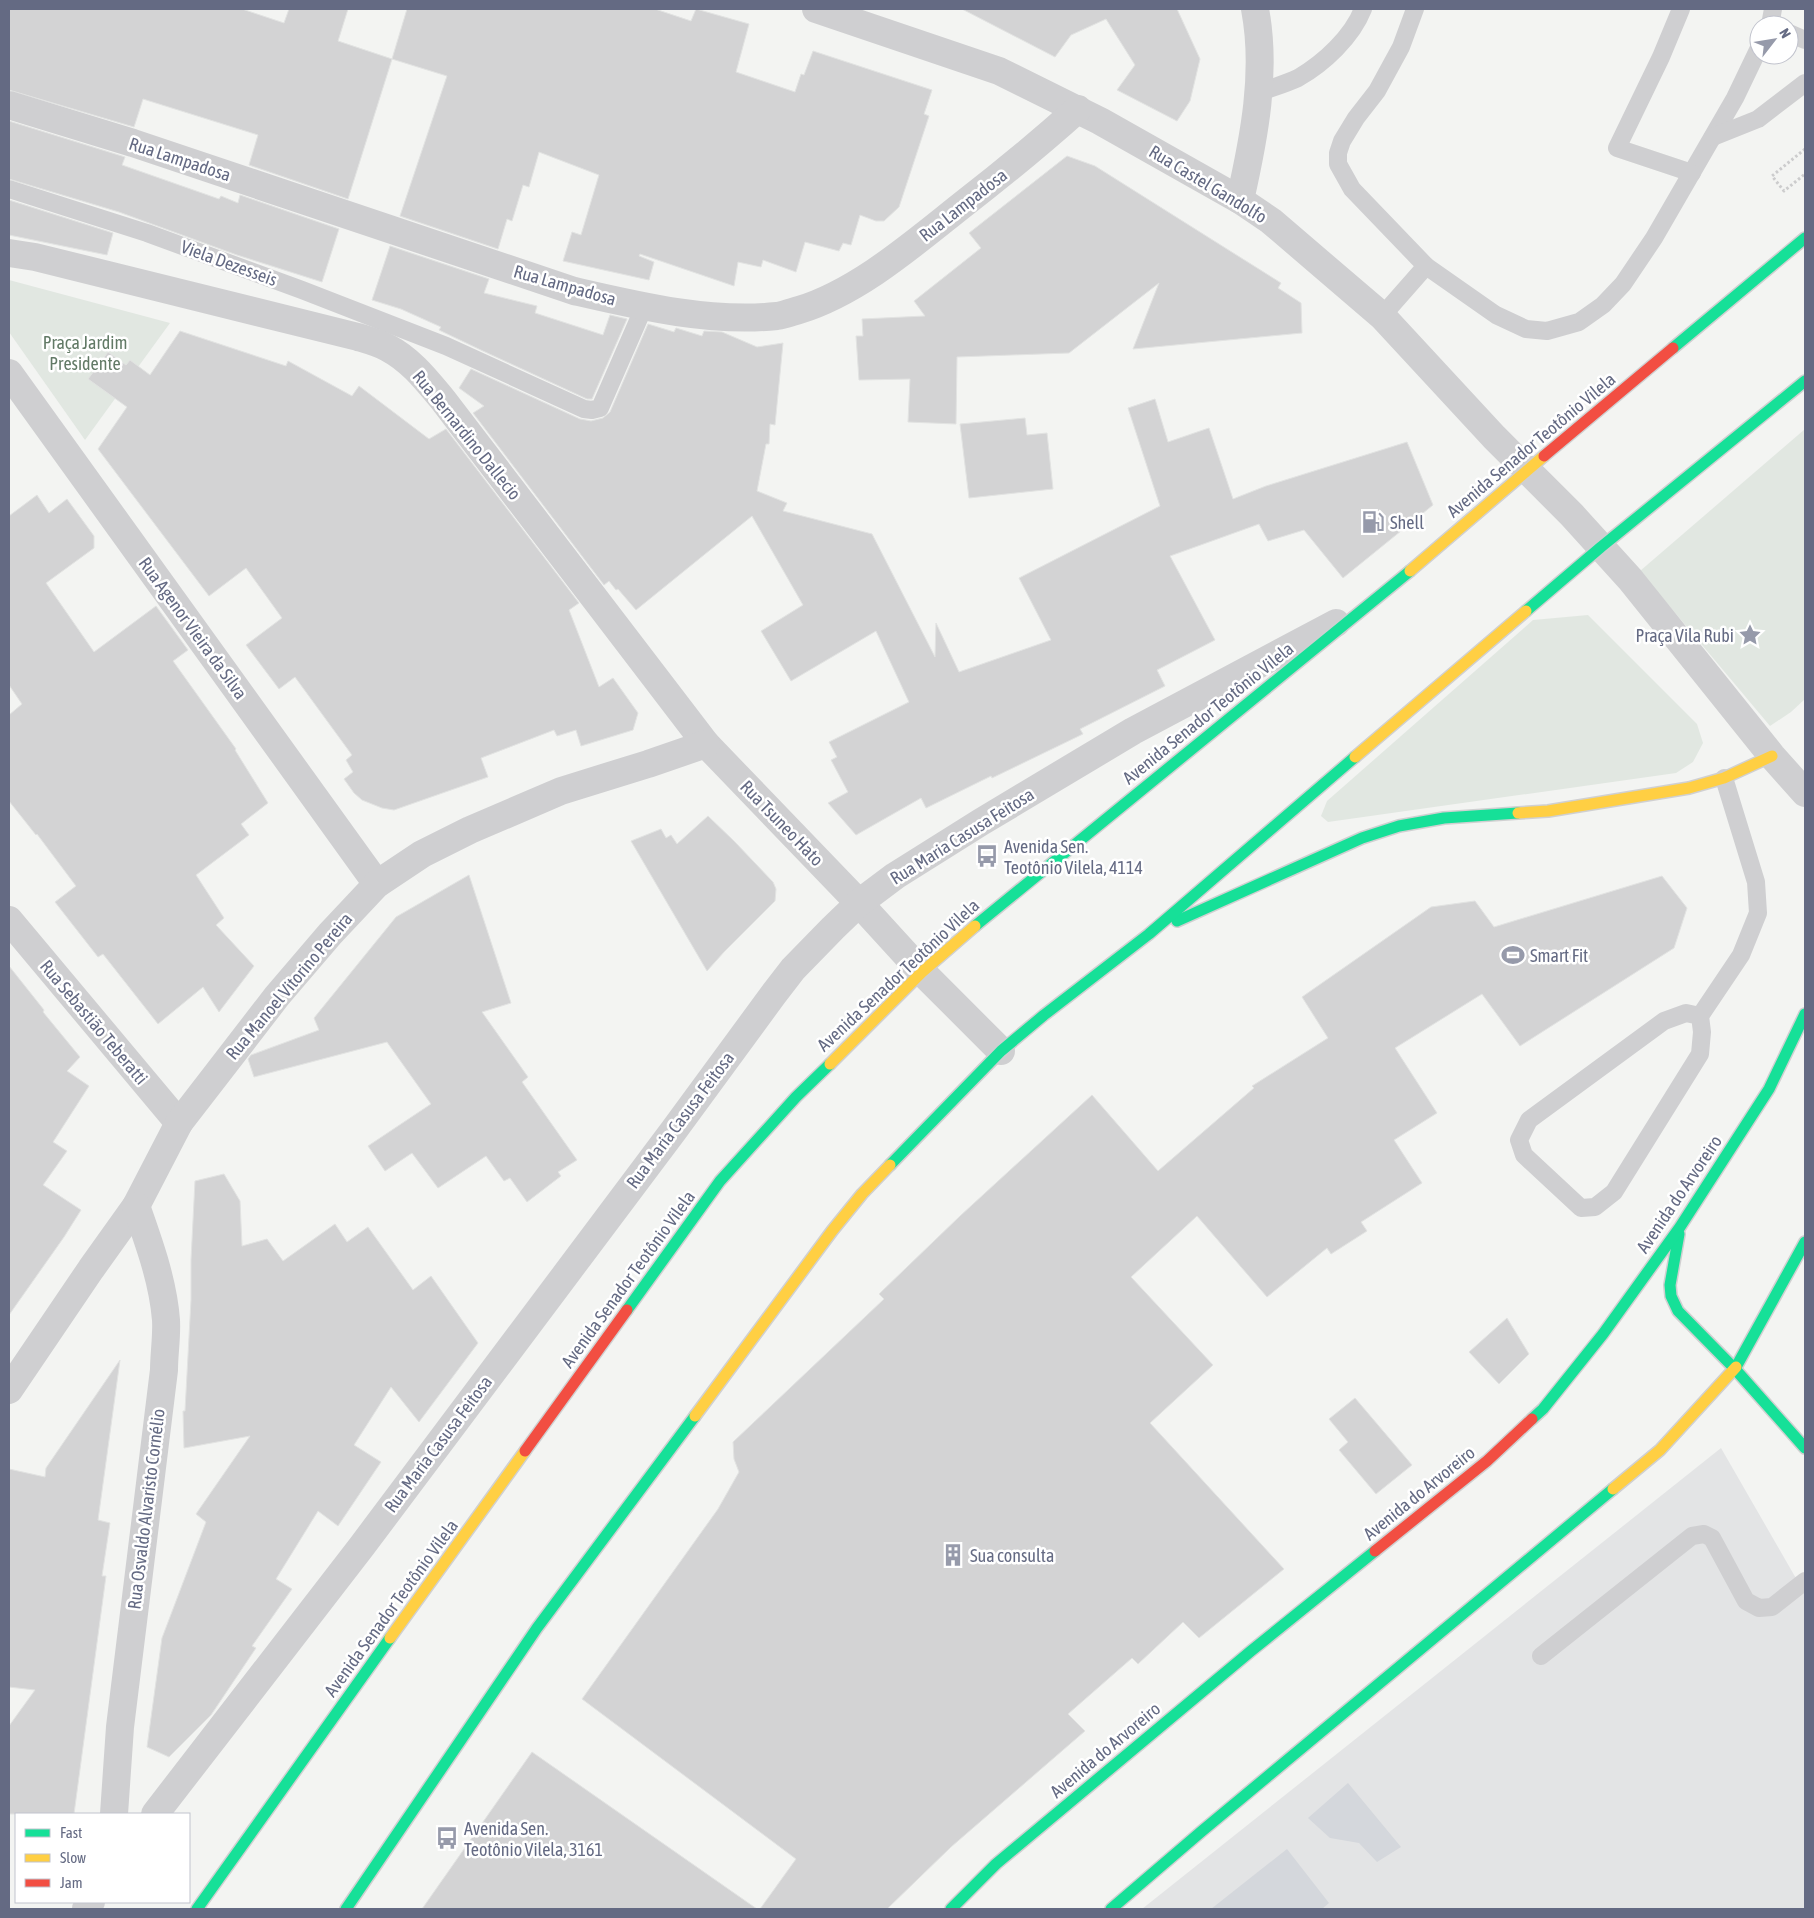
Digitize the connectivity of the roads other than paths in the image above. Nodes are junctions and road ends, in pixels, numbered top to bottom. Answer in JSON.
{"nodes":[{"id":1,"x":816,"y":9,"type":"edge"},
{"id":2,"x":1255,"y":9,"type":"edge"},
{"id":3,"x":1363,"y":9,"type":"edge"},
{"id":4,"x":1415,"y":9,"type":"edge"},
{"id":5,"x":1681,"y":9,"type":"edge"},
{"id":6,"x":1751,"y":65,"type":"edge"},
{"id":7,"x":1805,"y":83,"type":"edge"},
{"id":8,"x":1258,"y":93,"type":"junction"},
{"id":9,"x":9,"y":105,"type":"edge"},
{"id":10,"x":1078,"y":109,"type":"junction"},
{"id":11,"x":1713,"y":137,"type":"junction"},
{"id":12,"x":1692,"y":173,"type":"junction"},
{"id":13,"x":9,"y":189,"type":"edge"},
{"id":14,"x":1240,"y":200,"type":"junction"},
{"id":15,"x":1805,"y":238,"type":"edge"},
{"id":16,"x":9,"y":252,"type":"edge"},
{"id":17,"x":1426,"y":266,"type":"junction"},
{"id":18,"x":644,"y":307,"type":"junction"},
{"id":19,"x":1382,"y":316,"type":"junction"},
{"id":20,"x":9,"y":373,"type":"edge"},
{"id":21,"x":1805,"y":381,"type":"edge"},
{"id":22,"x":1527,"y":470,"type":"junction"},
{"id":23,"x":1601,"y":547,"type":"junction"},
{"id":24,"x":1367,"y":607,"type":"junction"},
{"id":25,"x":706,"y":744,"type":"junction"},
{"id":26,"x":1772,"y":756,"type":"junction"},
{"id":27,"x":1724,"y":778,"type":"junction"},
{"id":28,"x":1805,"y":793,"type":"edge"},
{"id":29,"x":377,"y":884,"type":"junction"},
{"id":30,"x":859,"y":904,"type":"junction"},
{"id":31,"x":9,"y":920,"type":"edge"},
{"id":32,"x":1149,"y":934,"type":"junction"},
{"id":33,"x":922,"y":972,"type":"junction"},
{"id":34,"x":1805,"y":1014,"type":"edge"},
{"id":35,"x":1700,"y":1016,"type":"junction"},
{"id":36,"x":1001,"y":1051,"type":"junction"},
{"id":37,"x":179,"y":1123,"type":"junction"},
{"id":38,"x":136,"y":1206,"type":"junction"},
{"id":39,"x":1680,"y":1227,"type":"junction"},
{"id":40,"x":1805,"y":1242,"type":"edge"},
{"id":41,"x":1735,"y":1369,"type":"junction"},
{"id":42,"x":9,"y":1390,"type":"edge"},
{"id":43,"x":1805,"y":1448,"type":"edge"},
{"id":44,"x":1805,"y":1581,"type":"edge"},
{"id":45,"x":1541,"y":1656,"type":"dead end"},
{"id":46,"x":114,"y":1813,"type":"edge"},
{"id":47,"x":156,"y":1813,"type":"edge"},
{"id":48,"x":197,"y":1909,"type":"edge"},
{"id":49,"x":346,"y":1909,"type":"edge"},
{"id":50,"x":951,"y":1909,"type":"edge"},
{"id":51,"x":1111,"y":1909,"type":"edge"}],
"edges":[{"from":1,"to":10,"type":"street","name":"Rua Castel Gandolfo"},
{"from":2,"to":8,"type":"street"},
{"from":3,"to":8,"type":"lane"},
{"from":4,"to":17,"type":"lane"},
{"from":5,"to":12,"type":"lane"},
{"from":6,"to":11,"type":"lane"},
{"from":7,"to":11,"type":"lane"},
{"from":8,"to":14,"type":"street"},
{"from":9,"to":18,"type":"street","name":"Rua Lampadosa"},
{"from":10,"to":14,"type":"street","name":"Rua Castel Gandolfo"},
{"from":10,"to":18,"type":"street","name":"Rua Lampadosa"},
{"from":11,"to":12,"type":"lane"},
{"from":12,"to":17,"type":"lane"},
{"from":13,"to":18,"type":"lane","name":"Viela Dezesseis"},
{"from":14,"to":19,"type":"street","name":"Rua Castel Gandolfo"},
{"from":15,"to":22,"type":"main road","name":"Avenida Senador Teotônio Vilela"},
{"from":16,"to":25,"type":"street","name":"Rua Bernardino Dallecio"},
{"from":17,"to":19,"type":"lane"},
{"from":19,"to":22,"type":"street","name":"Rua Castel Gandolfo"},
{"from":20,"to":29,"type":"street","name":"Rua Agenor Vieira da Silva"},
{"from":21,"to":23,"type":"main road"},
{"from":22,"to":23,"type":"street","name":"Rua Castel Gandolfo"},
{"from":22,"to":24,"type":"main road","name":"Avenida Senador Teotônio Vilela"},
{"from":23,"to":26,"type":"street","name":"Rua Castel Gandolfo"},
{"from":23,"to":32,"type":"main road"},
{"from":24,"to":30,"type":"street","name":"Rua Maria Casusa Feitosa"},
{"from":24,"to":33,"type":"main road","name":"Avenida Senador Teotônio Vilela"},
{"from":25,"to":29,"type":"street","name":"Rua Manoel Vitorino Pereira"},
{"from":25,"to":30,"type":"street","name":"Rua Tsuneo Hato"},
{"from":26,"to":27,"type":"main road"},
{"from":26,"to":28,"type":"street","name":"Rua Castel Gandolfo"},
{"from":27,"to":32,"type":"main road"},
{"from":27,"to":35,"type":"lane"},
{"from":29,"to":37,"type":"street","name":"Rua Manoel Vitorino Pereira"},
{"from":30,"to":33,"type":"street","name":"Rua Tsuneo Hato"},
{"from":30,"to":47,"type":"street","name":"Rua Maria Casusa Feitosa"},
{"from":31,"to":37,"type":"street","name":"Rua Sebastião Teberatti"},
{"from":32,"to":36,"type":"main road"},
{"from":33,"to":36,"type":"street","name":"Rua Tsuneo Hato"},
{"from":33,"to":48,"type":"main road","name":"Avenida Senador Teotônio Vilela"},
{"from":34,"to":39,"type":"main road","name":"Avenida do Arvoreiro"},
{"from":35,"to":35,"type":"lane"},
{"from":36,"to":49,"type":"main road"},
{"from":37,"to":38,"type":"street","name":"Rua Manoel Vitorino Pereira"},
{"from":38,"to":42,"type":"street","name":"Rua Manoel Vitorino Pereira"},
{"from":38,"to":46,"type":"street","name":"Rua Osvaldo Alvaristo Cornélio"},
{"from":39,"to":41,"type":"main road"},
{"from":39,"to":50,"type":"main road","name":"Avenida do Arvoreiro"},
{"from":40,"to":41,"type":"main road"},
{"from":41,"to":43,"type":"main road"},
{"from":41,"to":51,"type":"main road"},
{"from":44,"to":45,"type":"lane"}]}
